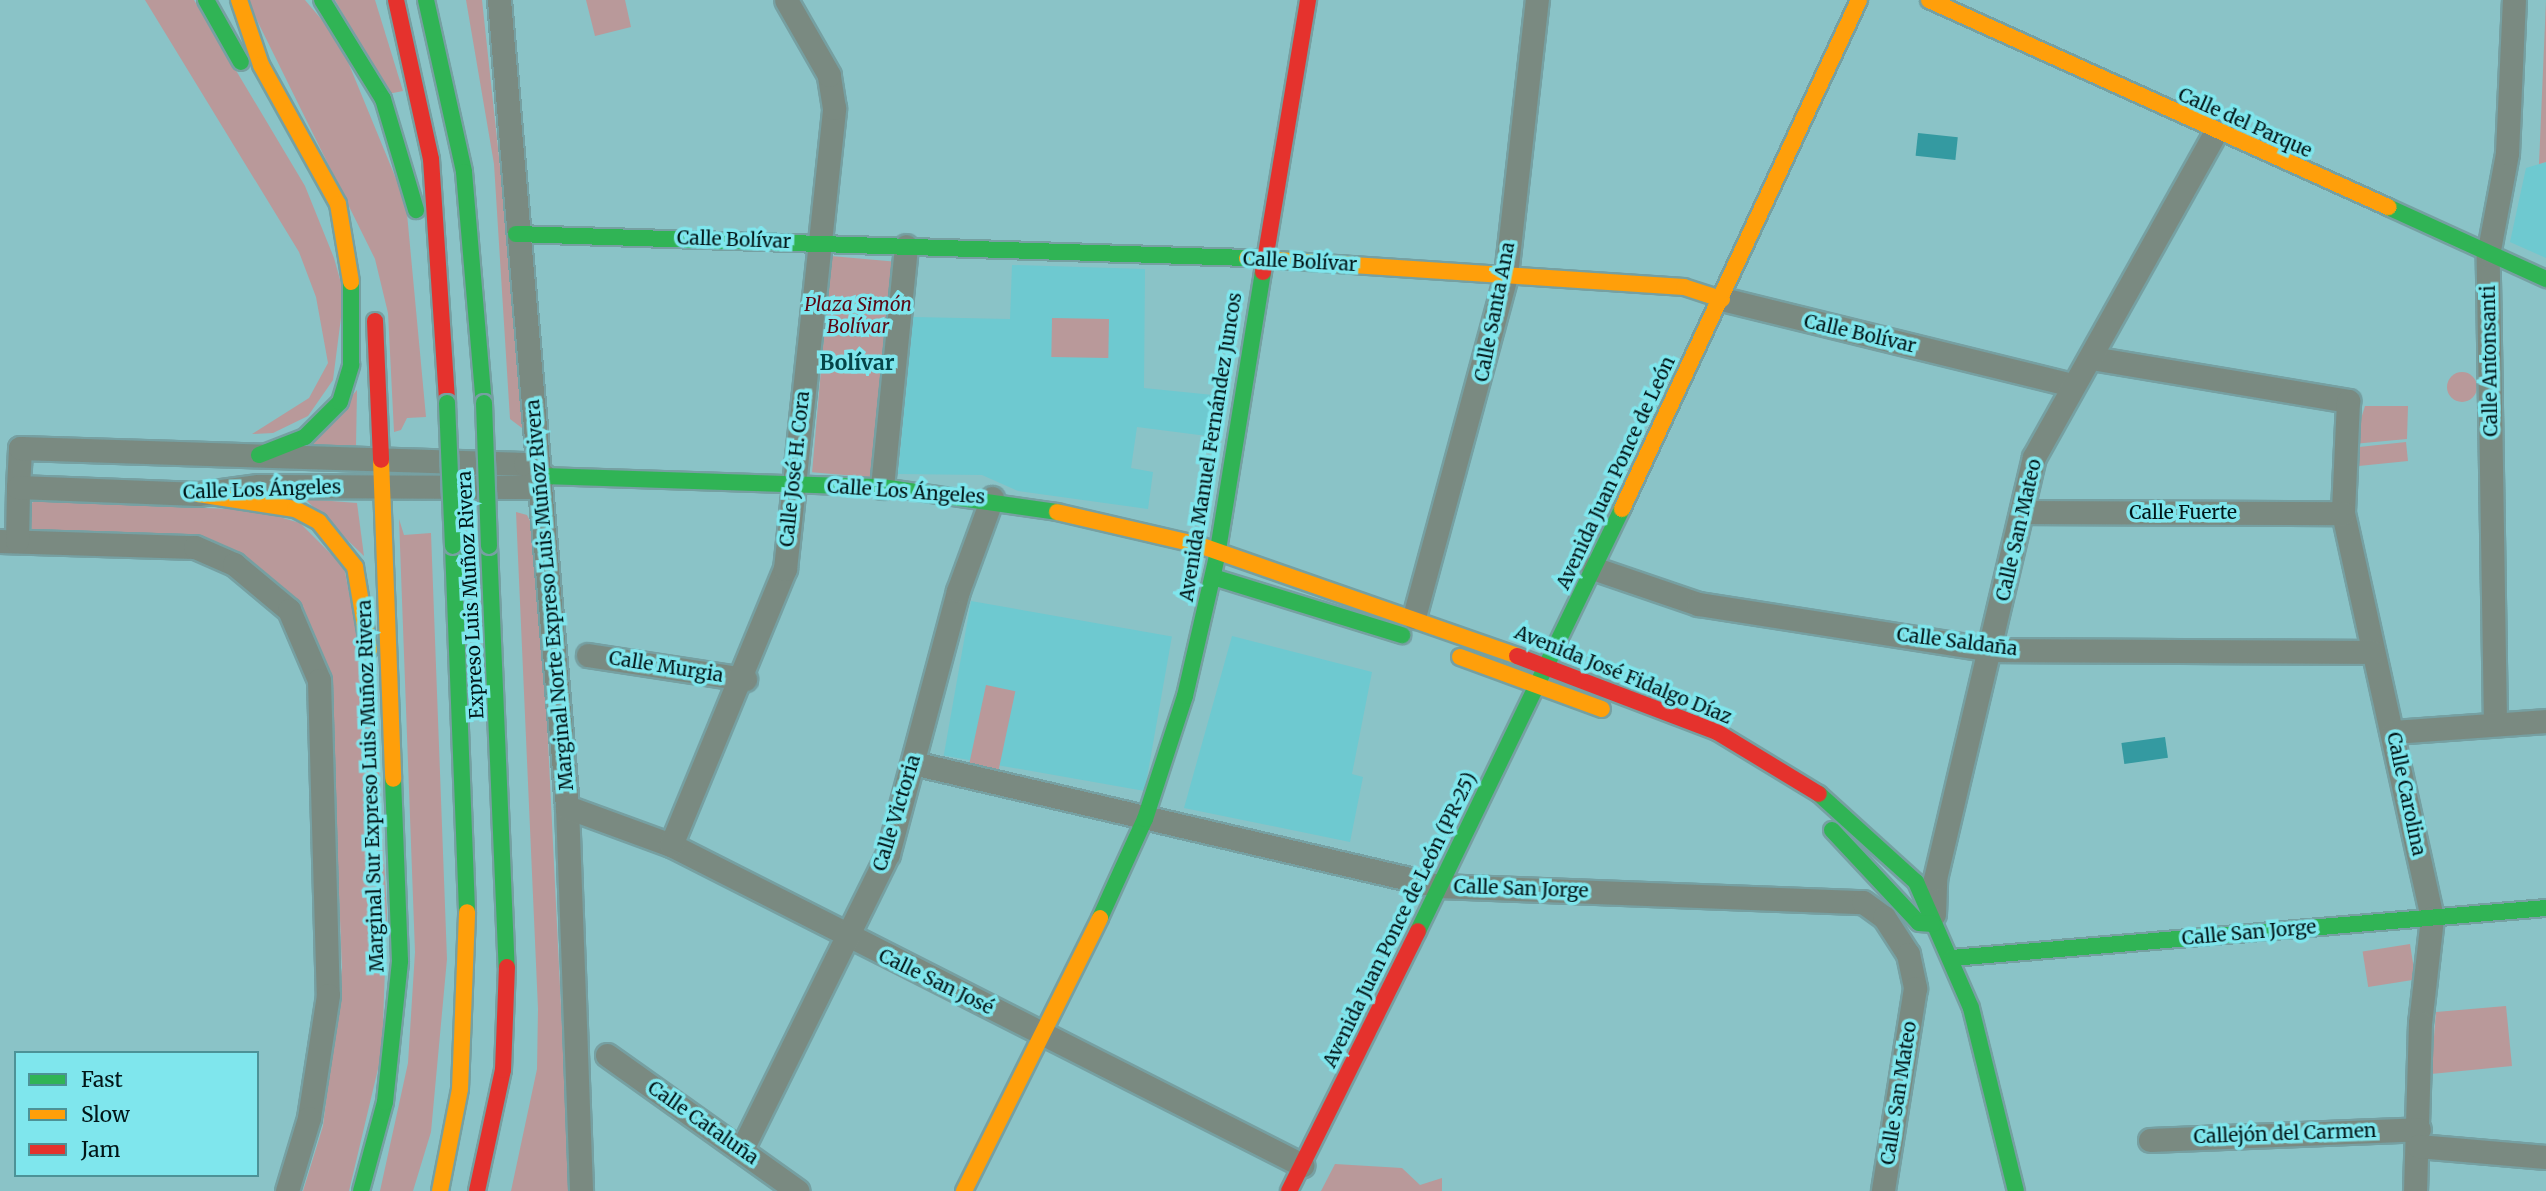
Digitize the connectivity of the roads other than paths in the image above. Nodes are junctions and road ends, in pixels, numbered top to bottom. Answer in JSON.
{"nodes":[{"id":1,"x":206,"y":0,"type":"edge"},
{"id":2,"x":239,"y":0,"type":"edge"},
{"id":3,"x":323,"y":0,"type":"edge"},
{"id":4,"x":396,"y":0,"type":"edge"},
{"id":5,"x":426,"y":0,"type":"edge"},
{"id":6,"x":499,"y":0,"type":"edge"},
{"id":7,"x":786,"y":0,"type":"edge"},
{"id":8,"x":1308,"y":0,"type":"edge"},
{"id":9,"x":1537,"y":0,"type":"edge"},
{"id":10,"x":1859,"y":0,"type":"edge"},
{"id":11,"x":1929,"y":0,"type":"edge"},
{"id":12,"x":2514,"y":0,"type":"edge"},
{"id":13,"x":461,"y":69,"type":"dead end"},
{"id":14,"x":2215,"y":133,"type":"junction"},
{"id":15,"x":464,"y":172,"type":"junction"},
{"id":16,"x":516,"y":234,"type":"junction"},
{"id":17,"x":349,"y":239,"type":"junction"},
{"id":18,"x":821,"y":243,"type":"junction"},
{"id":19,"x":906,"y":246,"type":"junction"},
{"id":20,"x":2487,"y":255,"type":"junction"},
{"id":21,"x":1263,"y":259,"type":"junction"},
{"id":22,"x":1506,"y":275,"type":"junction"},
{"id":23,"x":369,"y":278,"type":"dead end"},
{"id":24,"x":2546,"y":279,"type":"edge"},
{"id":25,"x":440,"y":283,"type":"junction"},
{"id":26,"x":1722,"y":299,"type":"junction"},
{"id":27,"x":374,"y":301,"type":"dead end"},
{"id":28,"x":2092,"y":358,"type":"junction"},
{"id":29,"x":2072,"y":385,"type":"junction"},
{"id":30,"x":259,"y":456,"type":"junction"},
{"id":31,"x":381,"y":460,"type":"junction"},
{"id":32,"x":544,"y":476,"type":"junction"},
{"id":33,"x":793,"y":485,"type":"junction"},
{"id":34,"x":18,"y":487,"type":"junction"},
{"id":35,"x":882,"y":487,"type":"junction"},
{"id":36,"x":382,"y":488,"type":"junction"},
{"id":37,"x":198,"y":494,"type":"junction"},
{"id":38,"x":992,"y":498,"type":"junction"},
{"id":39,"x":2023,"y":512,"type":"junction"},
{"id":40,"x":2343,"y":513,"type":"junction"},
{"id":41,"x":8,"y":541,"type":"edge"},
{"id":42,"x":1217,"y":556,"type":"junction"},
{"id":43,"x":1593,"y":568,"type":"junction"},
{"id":44,"x":1213,"y":577,"type":"junction"},
{"id":45,"x":1414,"y":617,"type":"junction"},
{"id":46,"x":1991,"y":650,"type":"junction"},
{"id":47,"x":2372,"y":652,"type":"junction"},
{"id":48,"x":588,"y":654,"type":"dead end"},
{"id":49,"x":1548,"y":666,"type":"junction"},
{"id":50,"x":744,"y":679,"type":"junction"},
{"id":51,"x":1539,"y":687,"type":"junction"},
{"id":52,"x":2546,"y":721,"type":"edge"},
{"id":53,"x":1641,"y":724,"type":"dead end"},
{"id":54,"x":2495,"y":724,"type":"junction"},
{"id":55,"x":2394,"y":732,"type":"junction"},
{"id":56,"x":392,"y":744,"type":"junction"},
{"id":57,"x":913,"y":763,"type":"junction"},
{"id":58,"x":1734,"y":765,"type":"dead end"},
{"id":59,"x":567,"y":807,"type":"junction"},
{"id":60,"x":1145,"y":819,"type":"junction"},
{"id":61,"x":671,"y":845,"type":"junction"},
{"id":62,"x":1439,"y":886,"type":"junction"},
{"id":63,"x":2546,"y":908,"type":"edge"},
{"id":64,"x":2432,"y":918,"type":"junction"},
{"id":65,"x":1933,"y":924,"type":"junction"},
{"id":66,"x":848,"y":938,"type":"junction"},
{"id":67,"x":1908,"y":954,"type":"joint"},
{"id":68,"x":1952,"y":958,"type":"junction"},
{"id":69,"x":1046,"y":1037,"type":"junction"},
{"id":70,"x":607,"y":1055,"type":"dead end"},
{"id":71,"x":2419,"y":1137,"type":"junction"},
{"id":72,"x":2150,"y":1140,"type":"dead end"},
{"id":73,"x":742,"y":1149,"type":"junction"},
{"id":74,"x":2546,"y":1157,"type":"edge"},
{"id":75,"x":1302,"y":1164,"type":"junction"},
{"id":76,"x":287,"y":1191,"type":"edge"},
{"id":77,"x":361,"y":1191,"type":"edge"},
{"id":78,"x":440,"y":1191,"type":"edge"},
{"id":79,"x":477,"y":1191,"type":"edge"},
{"id":80,"x":581,"y":1191,"type":"edge"},
{"id":81,"x":798,"y":1191,"type":"edge"},
{"id":82,"x":964,"y":1191,"type":"edge"},
{"id":83,"x":1289,"y":1191,"type":"edge"},
{"id":84,"x":1883,"y":1191,"type":"edge"},
{"id":85,"x":2016,"y":1191,"type":"edge"},
{"id":86,"x":2415,"y":1191,"type":"edge"}],
"edges":[{"from":1,"to":17,"type":"main road"},
{"from":2,"to":17,"type":"main road"},
{"from":3,"to":25,"type":"main road"},
{"from":4,"to":25,"type":"main road","name":"Expreso Luis Muñoz Rivera"},
{"from":5,"to":15,"type":"main road","name":"Expreso Luis Muñoz Rivera"},
{"from":6,"to":16,"type":"street","name":"Marginal Norte Expreso Luis Muñoz Rivera"},
{"from":7,"to":18,"type":"street","name":"Calle José H. Cora"},
{"from":8,"to":21,"type":"main road","name":"Avenida Manuel Fernández Juncos"},
{"from":9,"to":22,"type":"street","name":"Calle Santa Ana"},
{"from":10,"to":26,"type":"main road"},
{"from":11,"to":14,"type":"main road","name":"Calle del Parque"},
{"from":12,"to":20,"type":"street","name":"Calle Antonsanti"},
{"from":13,"to":15,"type":"main road"},
{"from":14,"to":20,"type":"main road","name":"Calle del Parque"},
{"from":14,"to":28,"type":"street","name":"Calle San Mateo"},
{"from":15,"to":79,"type":"main road","name":"Expreso Luis Muñoz Rivera","bridge":true},
{"from":16,"to":18,"type":"main road","name":"Calle Bolívar"},
{"from":16,"to":32,"type":"street","name":"Marginal Norte Expreso Luis Muñoz Rivera"},
{"from":17,"to":23,"type":"main road"},
{"from":17,"to":30,"type":"main road"},
{"from":18,"to":19,"type":"main road","name":"Calle Bolívar"},
{"from":18,"to":33,"type":"street","name":"Calle José H. Cora"},
{"from":19,"to":21,"type":"main road","name":"Calle Bolívar"},
{"from":19,"to":35,"type":"street"},
{"from":20,"to":24,"type":"main road","name":"Calle del Parque"},
{"from":20,"to":54,"type":"street","name":"Calle Antonsanti"},
{"from":21,"to":22,"type":"main road","name":"Calle Bolívar"},
{"from":21,"to":42,"type":"main road","name":"Avenida Manuel Fernández Juncos"},
{"from":22,"to":26,"type":"main road","name":"Calle Bolívar"},
{"from":22,"to":45,"type":"street","name":"Calle Santa Ana"},
{"from":25,"to":78,"type":"main road","name":"Expreso Luis Muñoz Rivera","bridge":true},
{"from":26,"to":29,"type":"street","name":"Calle Bolívar"},
{"from":26,"to":43,"type":"main road","name":"Avenida Juan Ponce de León"},
{"from":27,"to":31,"type":"main road","name":"Marginal Sur Expreso Luis Muñoz Rivera"},
{"from":28,"to":29,"type":"street","name":"Calle San Mateo"},
{"from":28,"to":40,"type":"street","name":"Calle Carolina"},
{"from":29,"to":39,"type":"street","name":"Calle San Mateo"},
{"from":30,"to":31,"type":"street","name":"Calle Los Ángeles"},
{"from":30,"to":34,"type":"street","name":"Calle Los Ángeles"},
{"from":31,"to":32,"type":"street","name":"Calle Los Ángeles"},
{"from":31,"to":36,"type":"main road","name":"Marginal Sur Expreso Luis Muñoz Rivera"},
{"from":32,"to":33,"type":"main road","name":"Calle Los Ángeles"},
{"from":32,"to":36,"type":"street","name":"Calle Los Ángeles"},
{"from":32,"to":59,"type":"street","name":"Marginal Norte Expreso Luis Muñoz Rivera"},
{"from":33,"to":35,"type":"main road","name":"Calle Los Ángeles"},
{"from":33,"to":50,"type":"street","name":"Calle José H. Cora"},
{"from":34,"to":37,"type":"street","name":"Calle Los Ángeles"},
{"from":34,"to":41,"type":"street"},
{"from":35,"to":38,"type":"main road","name":"Calle Los Ángeles"},
{"from":36,"to":37,"type":"street","name":"Calle Los Ángeles"},
{"from":36,"to":56,"type":"main road","name":"Marginal Sur Expreso Luis Muñoz Rivera"},
{"from":37,"to":56,"type":"main road"},
{"from":38,"to":42,"type":"main road","name":"Calle Los Ángeles"},
{"from":38,"to":57,"type":"street","name":"Calle Victoria"},
{"from":39,"to":40,"type":"street","name":"Calle Fuerte"},
{"from":39,"to":46,"type":"street","name":"Calle San Mateo"},
{"from":40,"to":47,"type":"street","name":"Calle Carolina"},
{"from":41,"to":76,"type":"street"},
{"from":42,"to":44,"type":"main road","name":"Avenida Manuel Fernández Juncos"},
{"from":42,"to":45,"type":"main road","name":"Avenida José Fidalgo Díaz"},
{"from":43,"to":46,"type":"street","name":"Calle Saldaña"},
{"from":43,"to":49,"type":"main road","name":"Avenida Juan Ponce de León"},
{"from":44,"to":51,"type":"main road","name":"Avenida José Fidalgo Díaz"},
{"from":44,"to":60,"type":"main road","name":"Avenida Manuel Fernández Juncos"},
{"from":45,"to":49,"type":"main road","name":"Avenida José Fidalgo Díaz"},
{"from":46,"to":47,"type":"street","name":"Calle Saldaña"},
{"from":46,"to":65,"type":"street","name":"Calle San Mateo"},
{"from":47,"to":55,"type":"street","name":"Calle Carolina"},
{"from":48,"to":50,"type":"street","name":"Calle Murgia"},
{"from":49,"to":51,"type":"main road","name":"Avenida Juan Ponce de León (PR-25)"},
{"from":49,"to":65,"type":"main road","name":"Avenida José Fidalgo Díaz"},
{"from":50,"to":61,"type":"street","name":"Calle José H. Cora"},
{"from":51,"to":53,"type":"main road","name":"Avenida José Fidalgo Díaz"},
{"from":51,"to":62,"type":"main road","name":"Avenida Juan Ponce de León (PR-25)"},
{"from":52,"to":54,"type":"street"},
{"from":54,"to":55,"type":"street"},
{"from":55,"to":64,"type":"street","name":"Calle Carolina"},
{"from":56,"to":77,"type":"main road","name":"Marginal Sur Expreso Luis Muñoz Rivera"},
{"from":57,"to":60,"type":"street","name":"Calle San Jorge"},
{"from":57,"to":66,"type":"street","name":"Calle Victoria"},
{"from":58,"to":65,"type":"main road"},
{"from":59,"to":61,"type":"street","name":"Calle San José"},
{"from":59,"to":80,"type":"street","name":"Marginal Norte Expreso Luis Muñoz Rivera"},
{"from":60,"to":62,"type":"street","name":"Calle San Jorge"},
{"from":60,"to":69,"type":"main road","name":"Avenida Manuel Fernández Juncos"},
{"from":61,"to":66,"type":"street","name":"Calle San José"},
{"from":62,"to":67,"type":"street","name":"Calle San Jorge"},
{"from":62,"to":75,"type":"main road","name":"Avenida Juan Ponce de León (PR-25)"},
{"from":63,"to":64,"type":"main road","name":"Calle San Jorge"},
{"from":64,"to":68,"type":"main road","name":"Calle San Jorge"},
{"from":64,"to":71,"type":"street","name":"Calle Carolina"},
{"from":65,"to":68,"type":"main road","name":"Avenida José Fidalgo Díaz"},
{"from":66,"to":69,"type":"street","name":"Calle San José"},
{"from":66,"to":73,"type":"street","name":"Calle Victoria"},
{"from":67,"to":84,"type":"street","name":"Calle San Mateo"},
{"from":68,"to":85,"type":"main road","name":"Avenida José Fidalgo Díaz"},
{"from":69,"to":75,"type":"street","name":"Calle San José"},
{"from":69,"to":82,"type":"main road","name":"Avenida Manuel Fernández Juncos"},
{"from":70,"to":73,"type":"street","name":"Calle Cataluña"},
{"from":71,"to":72,"type":"street","name":"Callejón del Carmen"},
{"from":71,"to":74,"type":"street","name":"Callejón del Carmen"},
{"from":71,"to":86,"type":"street","name":"Calle Carolina"},
{"from":73,"to":81,"type":"street","name":"Calle Cataluña"},
{"from":75,"to":83,"type":"main road","name":"Avenida Juan Ponce de León (PR-25)"}]}
